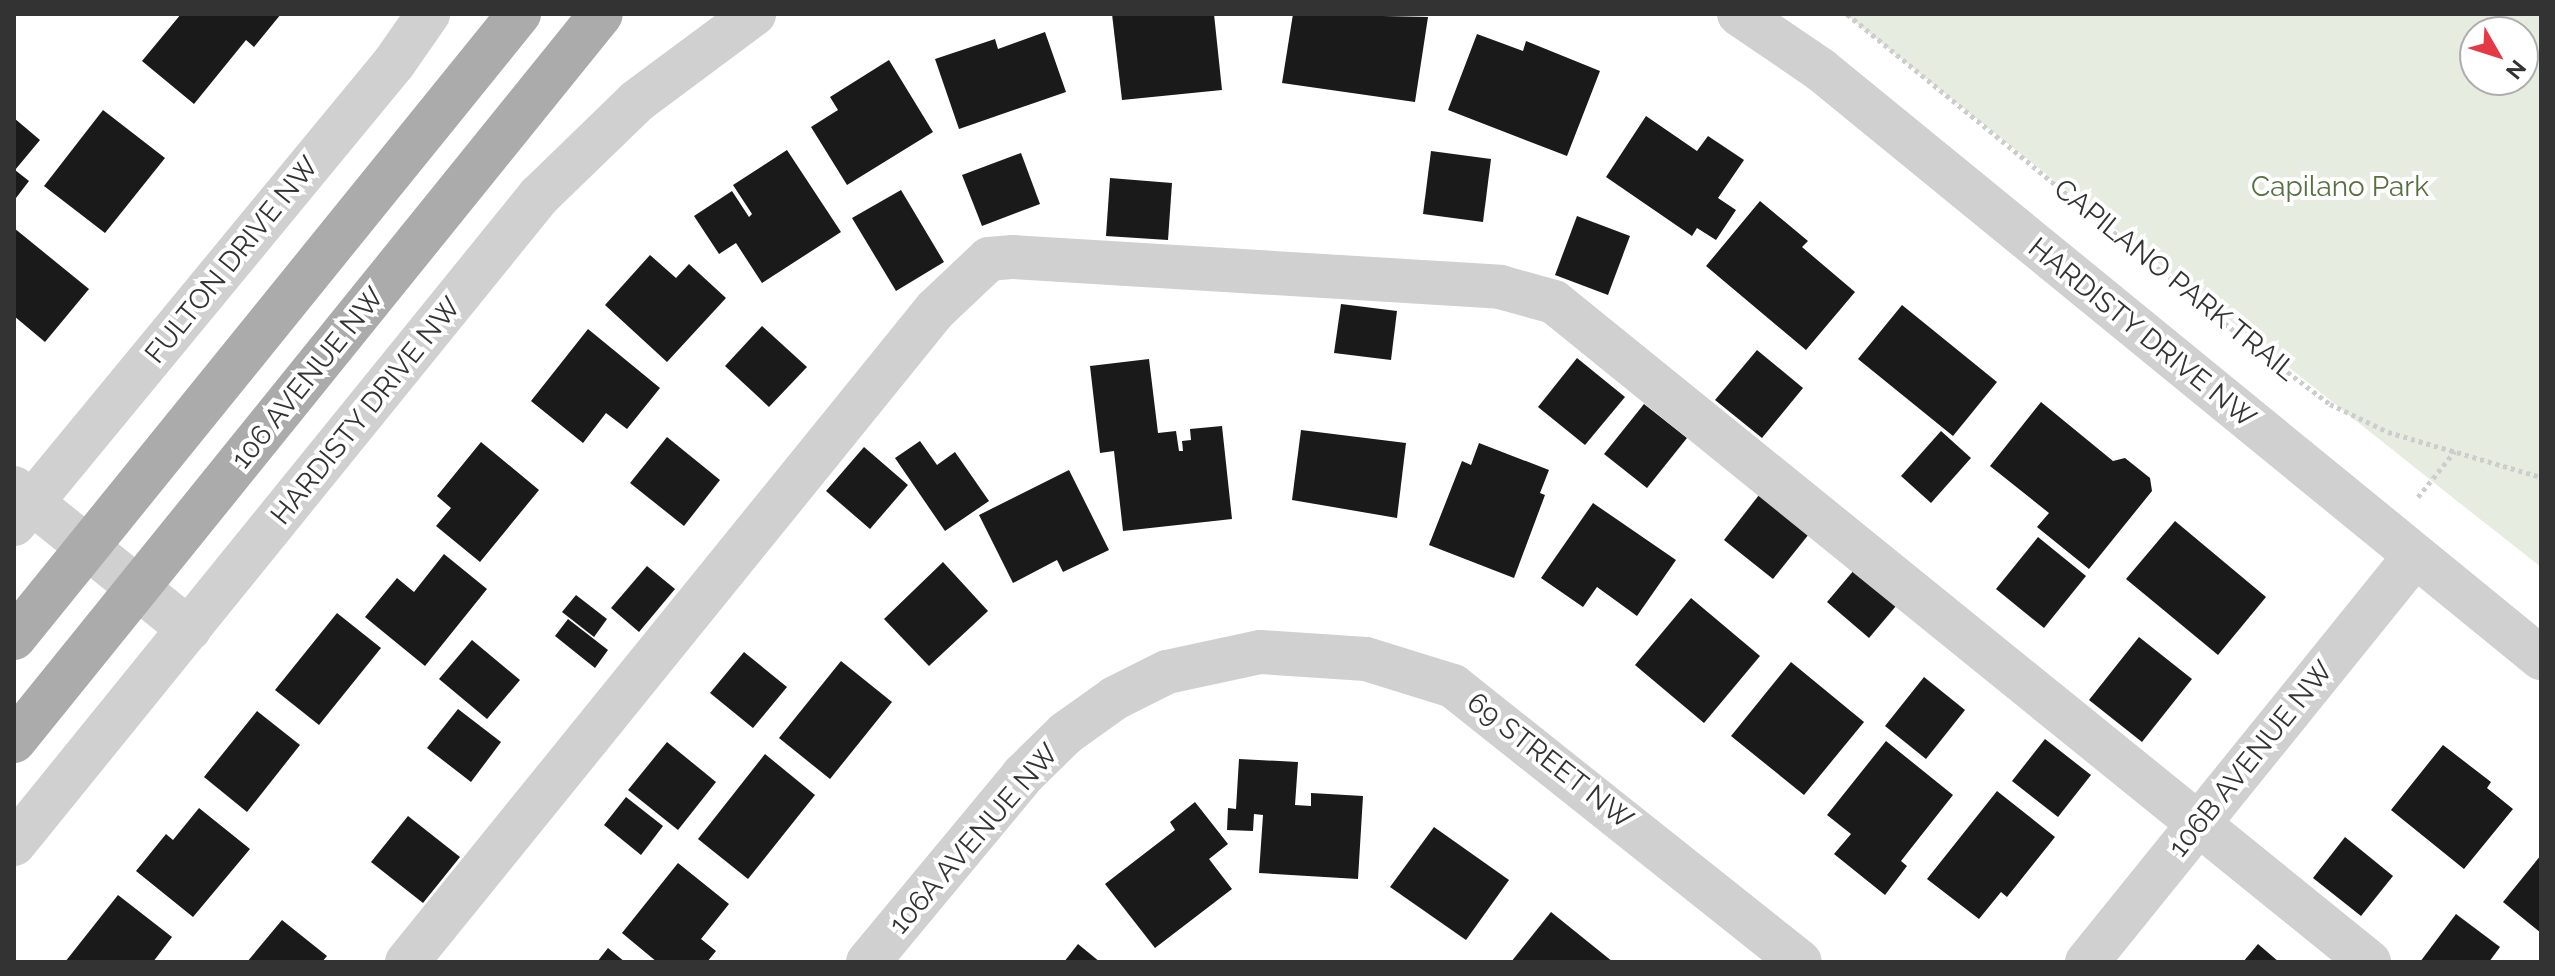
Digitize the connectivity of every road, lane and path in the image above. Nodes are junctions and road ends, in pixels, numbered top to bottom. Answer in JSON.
{"nodes":[{"id":1,"x":428,"y":14,"type":"edge"},
{"id":2,"x":519,"y":14,"type":"edge"},
{"id":3,"x":601,"y":14,"type":"edge"},
{"id":4,"x":754,"y":14,"type":"edge"},
{"id":5,"x":1739,"y":14,"type":"edge"},
{"id":6,"x":1847,"y":14,"type":"edge"},
{"id":7,"x":2455,"y":451,"type":"junction"},
{"id":8,"x":2541,"y":477,"type":"edge"},
{"id":9,"x":20,"y":505,"type":"edge"},
{"id":10,"x":2411,"y":505,"type":"dead end"},
{"id":11,"x":88,"y":547,"type":"junction"},
{"id":12,"x":2415,"y":556,"type":"junction"},
{"id":13,"x":139,"y":588,"type":"junction"},
{"id":14,"x":189,"y":629,"type":"junction"},
{"id":15,"x":14,"y":638,"type":"edge"},
{"id":16,"x":1260,"y":652,"type":"joint"},
{"id":17,"x":2541,"y":658,"type":"edge"},
{"id":18,"x":14,"y":741,"type":"edge"},
{"id":19,"x":2199,"y":823,"type":"junction"},
{"id":20,"x":14,"y":844,"type":"edge"},
{"id":21,"x":407,"y":962,"type":"edge"},
{"id":22,"x":868,"y":962,"type":"edge"},
{"id":23,"x":1800,"y":962,"type":"edge"},
{"id":24,"x":2087,"y":962,"type":"edge"},
{"id":25,"x":2369,"y":962,"type":"edge"}],
"edges":[{"from":1,"to":9,"type":"street","name":"FULTON DRIVE NW"},
{"from":2,"to":11,"type":"main road"},
{"from":3,"to":13,"type":"main road","name":"106 AVENUE NW"},
{"from":4,"to":14,"type":"street","name":"HARDISTY DRIVE NW"},
{"from":5,"to":12,"type":"street","name":"HARDISTY DRIVE NW"},
{"from":6,"to":7,"type":"path","name":"CAPILANO PARK TRAIL"},
{"from":7,"to":8,"type":"path","name":"CAPILANO PARK TRAIL"},
{"from":7,"to":10,"type":"path"},
{"from":9,"to":11,"type":"street"},
{"from":11,"to":13,"type":"street"},
{"from":11,"to":15,"type":"main road"},
{"from":12,"to":17,"type":"street","name":"HARDISTY DRIVE NW"},
{"from":12,"to":19,"type":"street","name":"106B AVENUE NW"},
{"from":13,"to":14,"type":"street"},
{"from":13,"to":18,"type":"main road","name":"106 AVENUE NW"},
{"from":14,"to":20,"type":"street","name":"HARDISTY DRIVE NW"},
{"from":16,"to":22,"type":"street","name":"106A AVENUE NW"},
{"from":16,"to":23,"type":"street","name":"69 STREET NW"},
{"from":19,"to":21,"type":"street"},
{"from":19,"to":24,"type":"street","name":"106B AVENUE NW"},
{"from":19,"to":25,"type":"street"}]}
